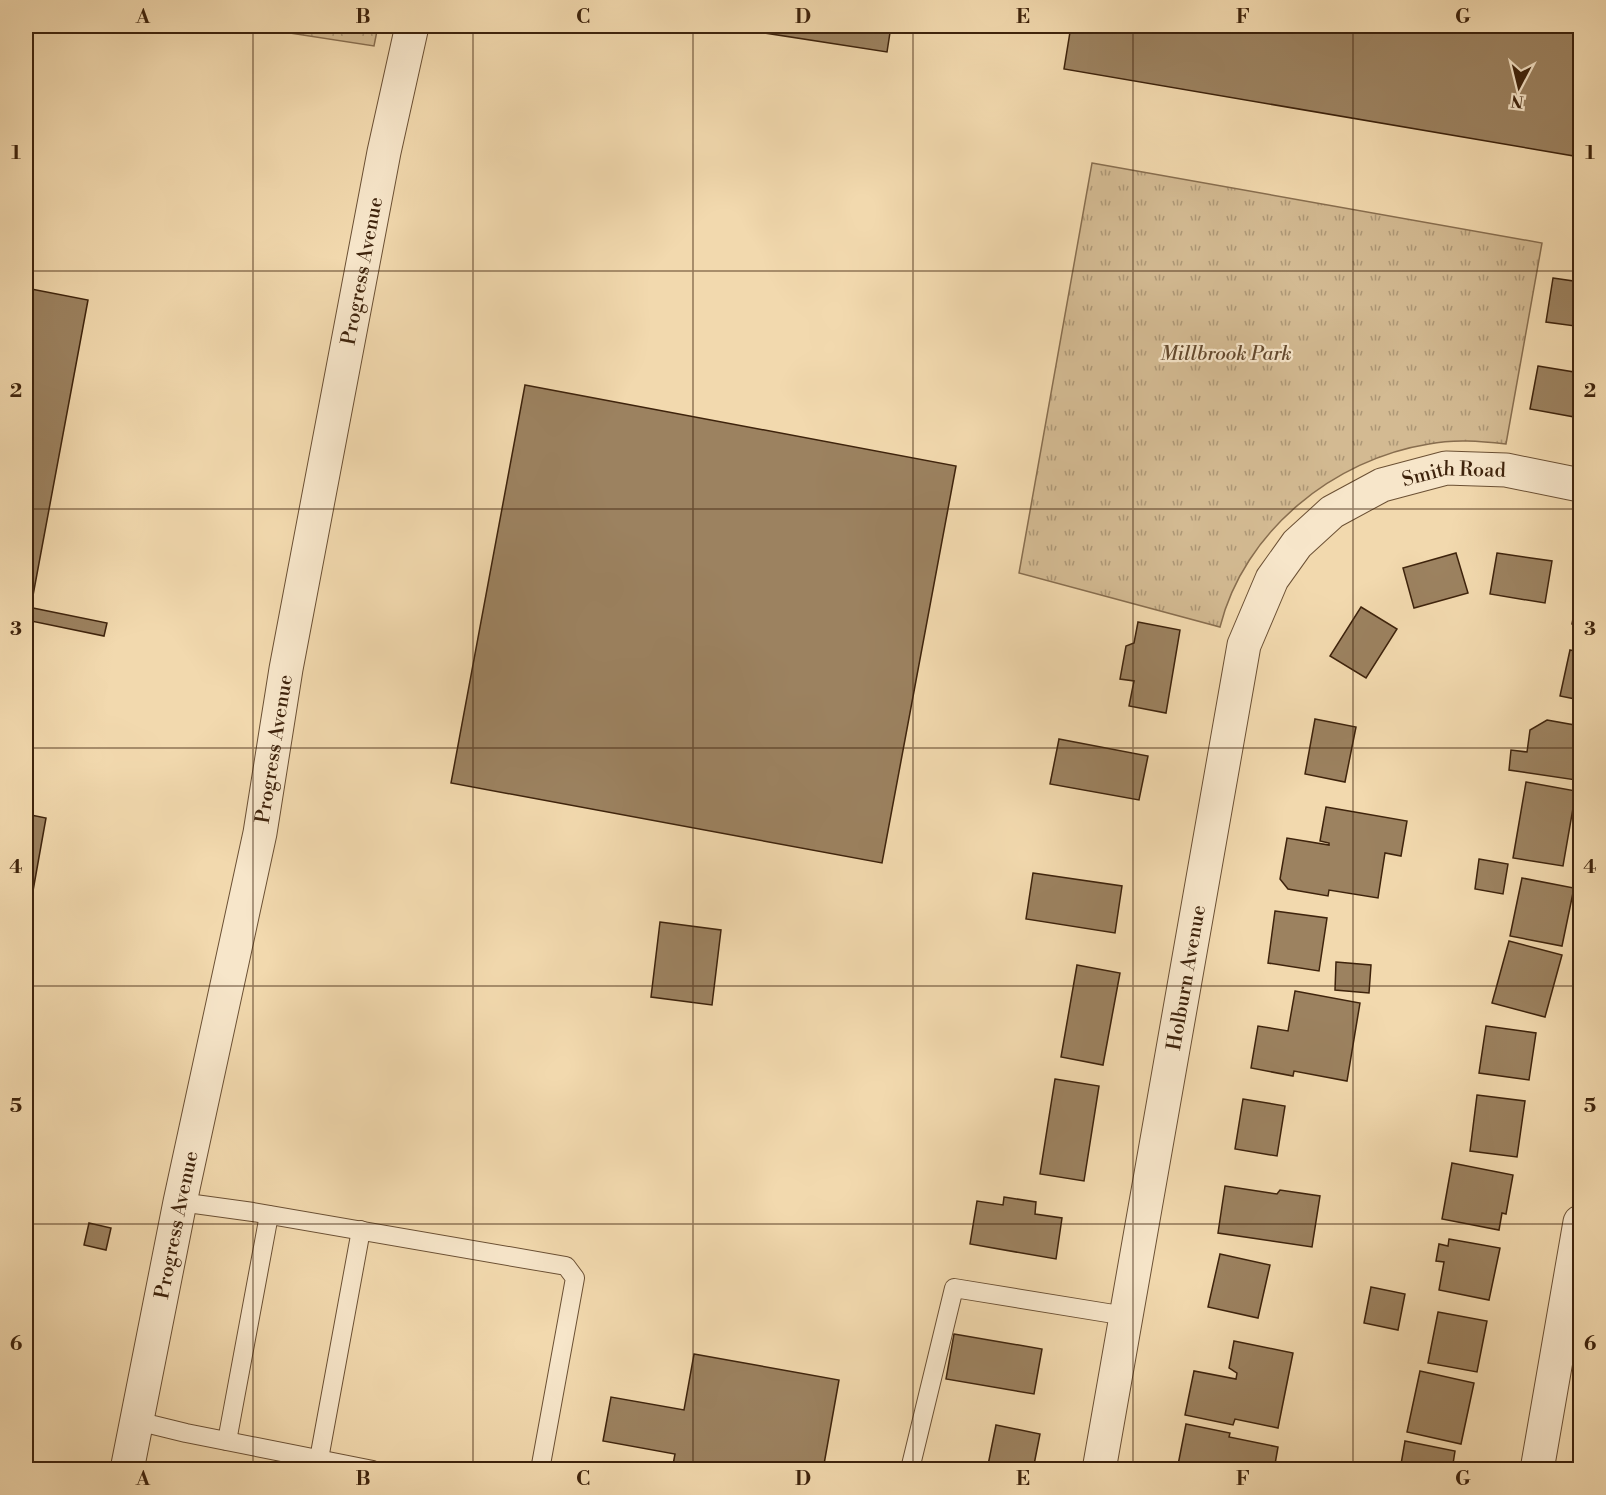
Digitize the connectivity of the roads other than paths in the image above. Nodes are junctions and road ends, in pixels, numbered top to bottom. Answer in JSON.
{"nodes":[{"id":1,"x":412,"y":26,"type":"edge"},
{"id":2,"x":1581,"y":485,"type":"edge"},
{"id":3,"x":1332,"y":512,"type":"joint"},
{"id":4,"x":180,"y":1202,"type":"junction"},
{"id":5,"x":269,"y":1215,"type":"junction"},
{"id":6,"x":1581,"y":1222,"type":"edge"},
{"id":7,"x":361,"y":1230,"type":"junction"},
{"id":8,"x":1126,"y":1316,"type":"junction"},
{"id":9,"x":137,"y":1421,"type":"junction"},
{"id":10,"x":227,"y":1441,"type":"junction"},
{"id":11,"x":319,"y":1459,"type":"junction"},
{"id":12,"x":911,"y":1465,"type":"dead end"},
{"id":13,"x":127,"y":1470,"type":"edge"},
{"id":14,"x":373,"y":1470,"type":"edge"},
{"id":15,"x":540,"y":1470,"type":"edge"},
{"id":16,"x":1099,"y":1470,"type":"edge"},
{"id":17,"x":1537,"y":1470,"type":"edge"}],
"edges":[{"from":1,"to":4,"type":"street","name":"Progress Avenue"},
{"from":2,"to":3,"type":"street","name":"Smith Road"},
{"from":3,"to":8,"type":"street","name":"Holburn Avenue"},
{"from":4,"to":5,"type":"lane"},
{"from":4,"to":9,"type":"street","name":"Progress Avenue"},
{"from":5,"to":7,"type":"lane"},
{"from":5,"to":10,"type":"lane"},
{"from":6,"to":17,"type":"street"},
{"from":7,"to":11,"type":"lane"},
{"from":7,"to":15,"type":"lane"},
{"from":8,"to":12,"type":"lane"},
{"from":8,"to":16,"type":"street","name":"Holburn Avenue"},
{"from":9,"to":10,"type":"lane"},
{"from":9,"to":13,"type":"street","name":"Progress Avenue"},
{"from":10,"to":11,"type":"lane"},
{"from":11,"to":14,"type":"lane"}]}
